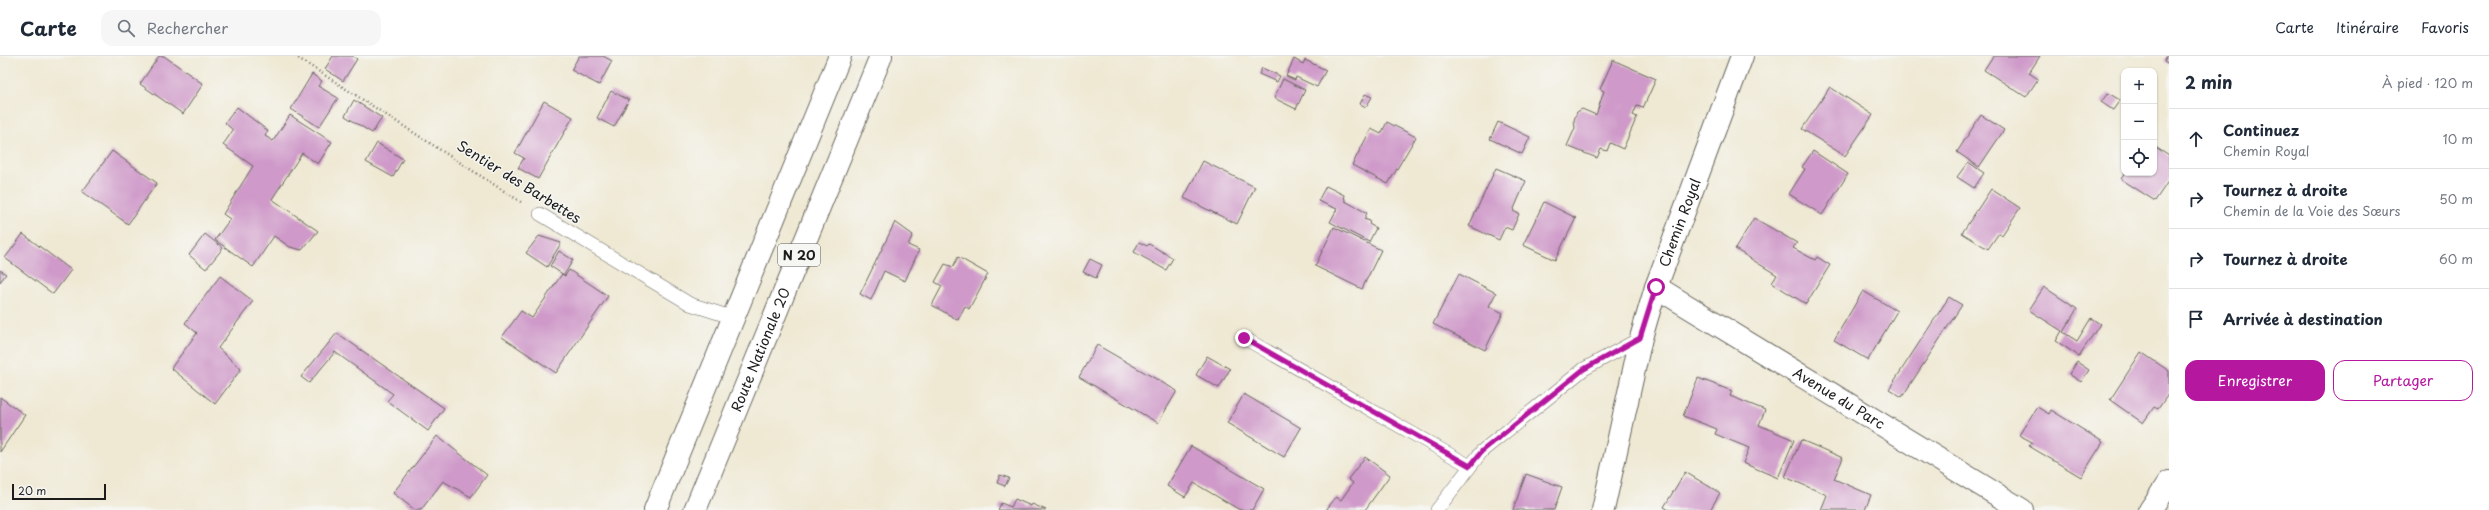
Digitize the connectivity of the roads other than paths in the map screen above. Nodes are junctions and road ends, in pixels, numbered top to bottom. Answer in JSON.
{"nodes":[{"id":1,"x":840,"y":56,"type":"edge"},
{"id":2,"x":881,"y":56,"type":"edge"},
{"id":3,"x":1742,"y":56,"type":"edge"},
{"id":4,"x":540,"y":214,"type":"road end"},
{"id":5,"x":1656,"y":287,"type":"junction"},
{"id":6,"x":734,"y":318,"type":"junction"},
{"id":7,"x":1244,"y":338,"type":"dead end"},
{"id":8,"x":1640,"y":338,"type":"junction"},
{"id":9,"x":1470,"y":466,"type":"junction"},
{"id":10,"x":2169,"y":482,"type":"edge"},
{"id":11,"x":655,"y":510,"type":"edge"},
{"id":12,"x":695,"y":510,"type":"edge"},
{"id":13,"x":1437,"y":510,"type":"edge"},
{"id":14,"x":1603,"y":510,"type":"edge"},
{"id":15,"x":2022,"y":510,"type":"edge"},
{"id":16,"x":2150,"y":510,"type":"edge"}],
"edges":[{"from":1,"to":6,"type":"main road","number":"N 20"},
{"from":2,"to":12,"type":"main road","name":"Route Nationale 20","number":"N 20"},
{"from":3,"to":5,"type":"main road","name":"Chemin Royal"},
{"from":4,"to":6,"type":"lane","name":"Sentier des Barbettes"},
{"from":5,"to":8,"type":"main road","name":"Chemin Royal"},
{"from":5,"to":15,"type":"main road","name":"Avenue du Parc"},
{"from":6,"to":11,"type":"main road","number":"N 20"},
{"from":7,"to":9,"type":"lane"},
{"from":8,"to":9,"type":"lane"},
{"from":8,"to":14,"type":"main road","name":"Chemin Royal"},
{"from":9,"to":13,"type":"lane"},
{"from":10,"to":16,"type":"main road"}]}
